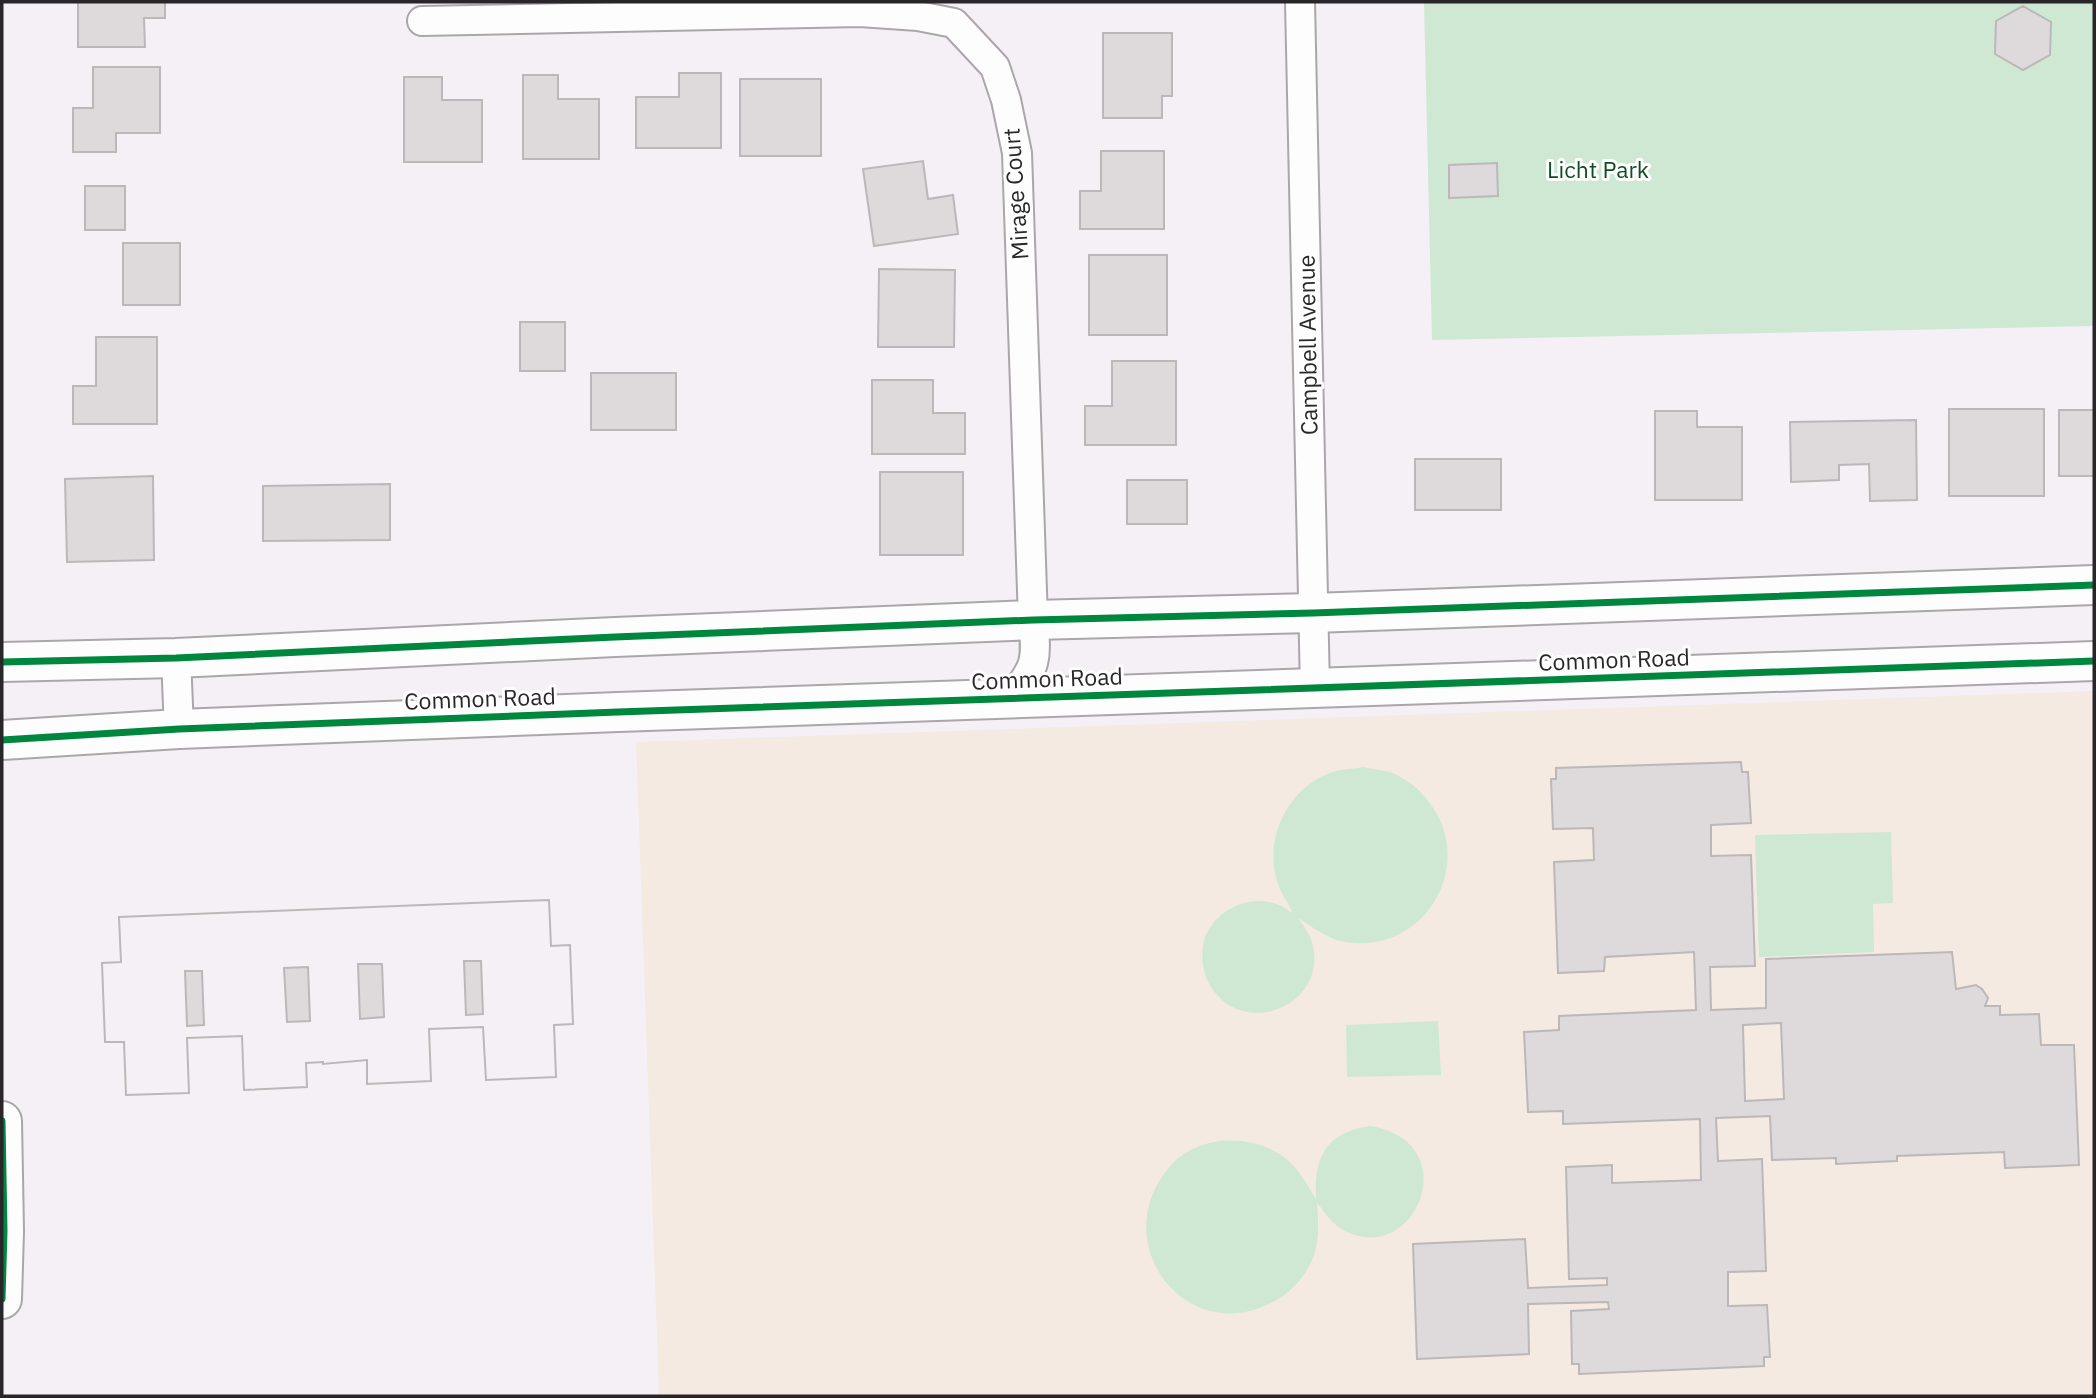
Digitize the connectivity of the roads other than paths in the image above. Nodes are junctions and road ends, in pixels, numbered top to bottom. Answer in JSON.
{"nodes":[{"id":1,"x":1300,"y":2,"type":"edge"},
{"id":2,"x":422,"y":21,"type":"dead end"},
{"id":3,"x":2094,"y":585,"type":"edge"},
{"id":4,"x":1313,"y":613,"type":"junction"},
{"id":5,"x":1032,"y":620,"type":"junction"},
{"id":6,"x":176,"y":658,"type":"junction"},
{"id":7,"x":2094,"y":661,"type":"edge"},
{"id":8,"x":2,"y":662,"type":"edge"},
{"id":9,"x":1315,"y":689,"type":"junction"},
{"id":10,"x":1011,"y":698,"type":"junction"},
{"id":11,"x":179,"y":729,"type":"junction"},
{"id":12,"x":2,"y":740,"type":"edge"},
{"id":13,"x":2,"y":1121,"type":"edge"},
{"id":14,"x":2,"y":1299,"type":"edge"}],
"edges":[{"from":1,"to":4,"type":"street","name":"Campbell Avenue"},
{"from":2,"to":5,"type":"street","name":"Mirage Court"},
{"from":3,"to":4,"type":"street"},
{"from":4,"to":5,"type":"street"},
{"from":4,"to":9,"type":"street","name":"Campbell Avenue"},
{"from":5,"to":6,"type":"street"},
{"from":5,"to":10,"type":"street","name":"Mirage Court"},
{"from":6,"to":8,"type":"street"},
{"from":6,"to":11,"type":"street"},
{"from":7,"to":9,"type":"street","name":"Common Road"},
{"from":9,"to":10,"type":"street","name":"Common Road"},
{"from":10,"to":11,"type":"street","name":"Common Road"},
{"from":11,"to":12,"type":"street","name":"Common Road"},
{"from":13,"to":14,"type":"street"}]}
